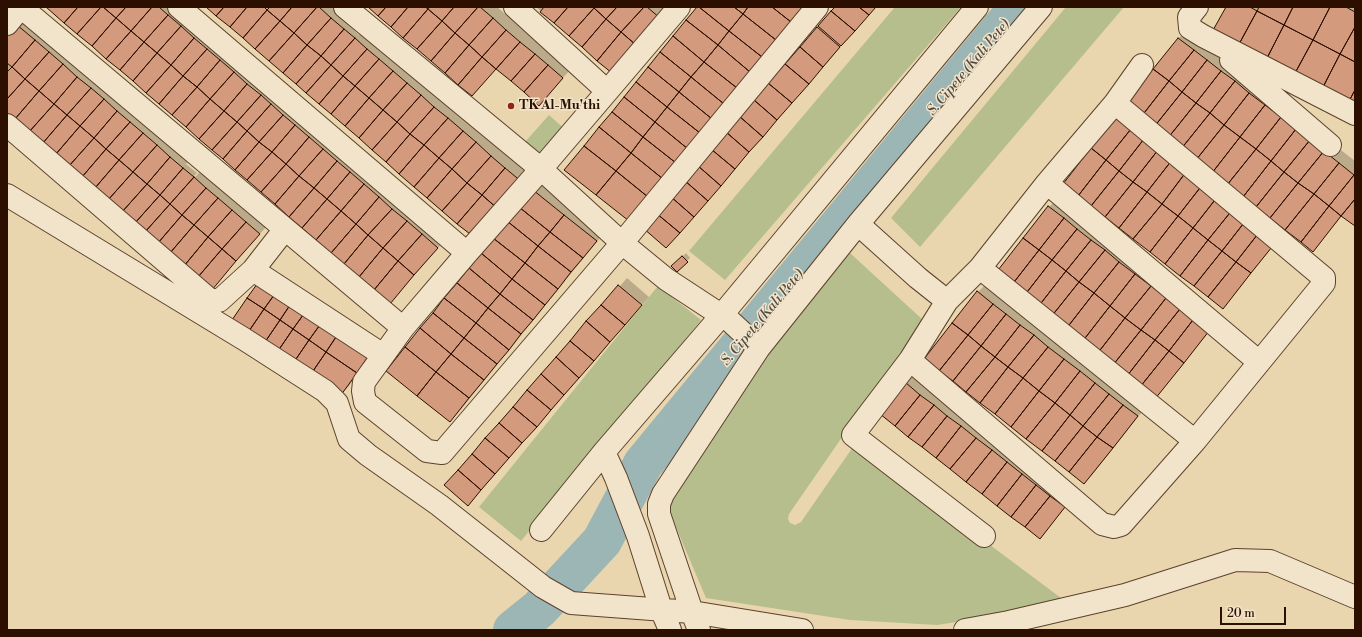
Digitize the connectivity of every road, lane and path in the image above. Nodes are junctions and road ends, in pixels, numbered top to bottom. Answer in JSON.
{"nodes":[{"id":1,"x":21,"y":7,"type":"edge"},
{"id":2,"x":179,"y":7,"type":"edge"},
{"id":3,"x":345,"y":7,"type":"edge"},
{"id":4,"x":515,"y":7,"type":"edge"},
{"id":5,"x":679,"y":7,"type":"edge"},
{"id":6,"x":817,"y":7,"type":"edge"},
{"id":7,"x":977,"y":7,"type":"edge"},
{"id":8,"x":1041,"y":7,"type":"edge"},
{"id":9,"x":1198,"y":7,"type":"edge"},
{"id":10,"x":7,"y":24,"type":"edge"},
{"id":11,"x":1203,"y":36,"type":"junction"},
{"id":12,"x":1142,"y":65,"type":"dead end"},
{"id":13,"x":608,"y":90,"type":"junction"},
{"id":14,"x":1115,"y":103,"type":"junction"},
{"id":15,"x":1355,"y":114,"type":"edge"},
{"id":16,"x":7,"y":125,"type":"edge"},
{"id":17,"x":1330,"y":145,"type":"dead end"},
{"id":18,"x":541,"y":169,"type":"junction"},
{"id":19,"x":1047,"y":183,"type":"junction"},
{"id":20,"x":7,"y":195,"type":"edge"},
{"id":21,"x":858,"y":224,"type":"junction"},
{"id":22,"x":285,"y":229,"type":"junction"},
{"id":23,"x":622,"y":243,"type":"junction"},
{"id":24,"x":467,"y":253,"type":"junction"},
{"id":25,"x":980,"y":268,"type":"junction"},
{"id":26,"x":252,"y":270,"type":"junction"},
{"id":27,"x":947,"y":301,"type":"junction"},
{"id":28,"x":726,"y":318,"type":"junction"},
{"id":29,"x":403,"y":328,"type":"junction"},
{"id":30,"x":755,"y":344,"type":"junction"},
{"id":31,"x":383,"y":355,"type":"junction"},
{"id":32,"x":910,"y":360,"type":"junction"},
{"id":33,"x":1259,"y":362,"type":"junction"},
{"id":34,"x":1194,"y":440,"type":"junction"},
{"id":35,"x":604,"y":452,"type":"junction"},
{"id":36,"x":541,"y":530,"type":"dead end"},
{"id":37,"x":984,"y":536,"type":"dead end"},
{"id":38,"x":1355,"y":597,"type":"edge"},
{"id":39,"x":661,"y":609,"type":"junction"},
{"id":40,"x":696,"y":621,"type":"edge"},
{"id":41,"x":1008,"y":626,"type":"edge"},
{"id":42,"x":670,"y":630,"type":"edge"},
{"id":43,"x":802,"y":630,"type":"edge"},
{"id":44,"x":965,"y":630,"type":"edge"}],
"edges":[{"from":1,"to":10,"type":"street"},
{"from":1,"to":22,"type":"street"},
{"from":2,"to":24,"type":"street"},
{"from":3,"to":18,"type":"street"},
{"from":4,"to":13,"type":"street"},
{"from":5,"to":13,"type":"street"},
{"from":6,"to":23,"type":"street"},
{"from":7,"to":28,"type":"street"},
{"from":8,"to":21,"type":"street"},
{"from":9,"to":11,"type":"street"},
{"from":11,"to":15,"type":"street"},
{"from":11,"to":17,"type":"street"},
{"from":12,"to":14,"type":"street"},
{"from":13,"to":18,"type":"street"},
{"from":14,"to":19,"type":"street"},
{"from":14,"to":33,"type":"street"},
{"from":16,"to":26,"type":"street"},
{"from":18,"to":23,"type":"street"},
{"from":18,"to":24,"type":"street"},
{"from":19,"to":25,"type":"street"},
{"from":19,"to":33,"type":"street"},
{"from":20,"to":39,"type":"street"},
{"from":21,"to":27,"type":"street"},
{"from":21,"to":30,"type":"street"},
{"from":22,"to":26,"type":"street"},
{"from":22,"to":29,"type":"street"},
{"from":23,"to":28,"type":"street"},
{"from":23,"to":31,"type":"street"},
{"from":24,"to":29,"type":"street"},
{"from":25,"to":27,"type":"street"},
{"from":25,"to":34,"type":"street"},
{"from":26,"to":31,"type":"street"},
{"from":27,"to":32,"type":"street"},
{"from":28,"to":30,"type":"street"},
{"from":28,"to":35,"type":"street"},
{"from":29,"to":31,"type":"street"},
{"from":30,"to":40,"type":"street"},
{"from":32,"to":34,"type":"street"},
{"from":32,"to":37,"type":"street"},
{"from":33,"to":34,"type":"street"},
{"from":35,"to":36,"type":"street"},
{"from":35,"to":39,"type":"street"},
{"from":38,"to":41,"type":"street"},
{"from":39,"to":40,"type":"street"},
{"from":39,"to":42,"type":"street"},
{"from":40,"to":43,"type":"street"},
{"from":41,"to":44,"type":"street"}]}
